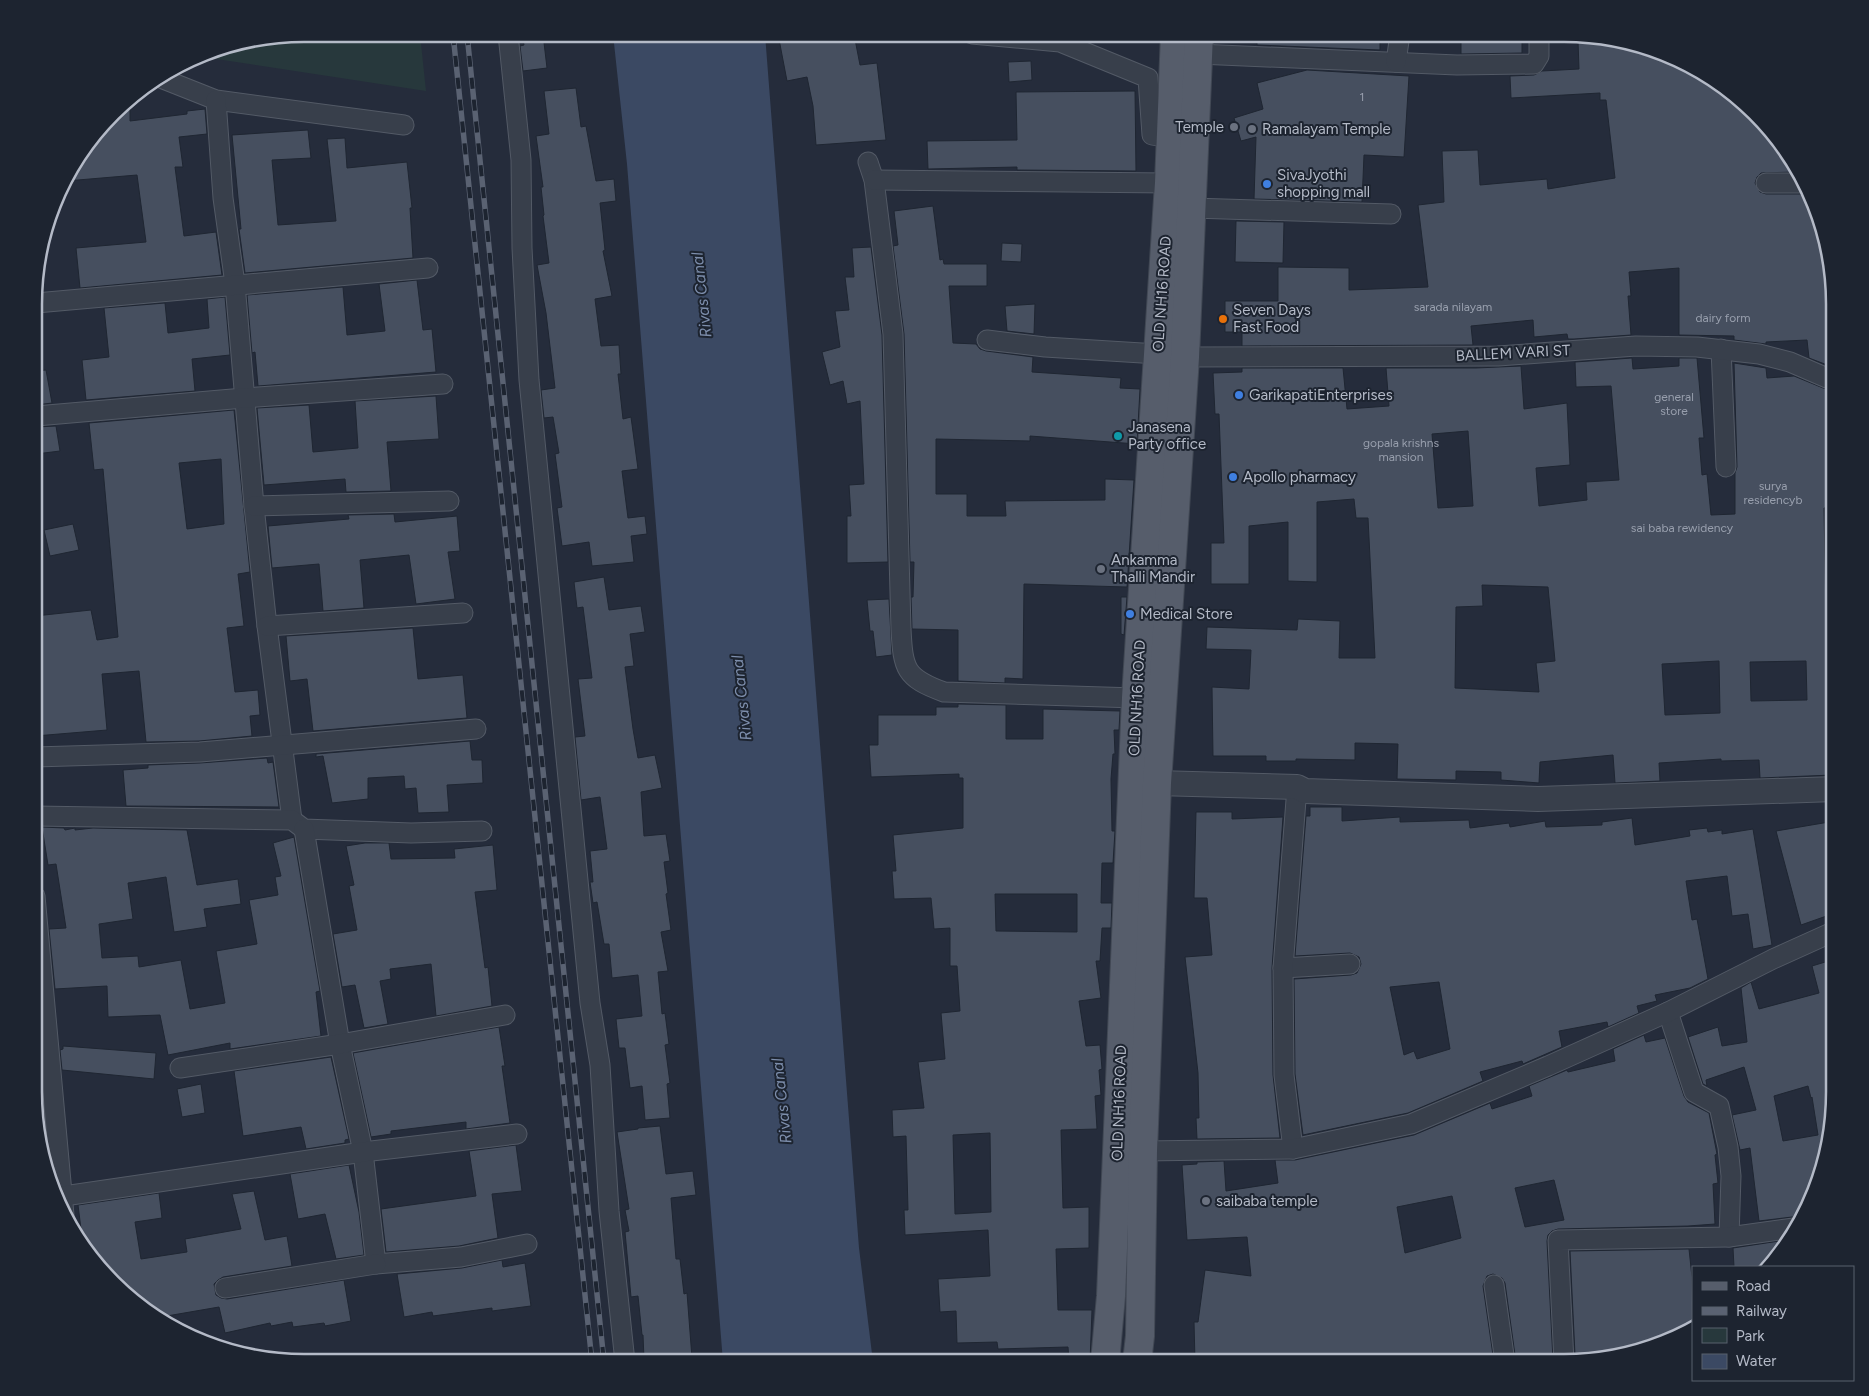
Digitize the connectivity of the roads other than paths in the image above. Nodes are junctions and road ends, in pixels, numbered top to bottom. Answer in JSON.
{"nodes":[{"id":1,"x":509,"y":42,"type":"edge"},
{"id":2,"x":1060,"y":42,"type":"edge"},
{"id":3,"x":1175,"y":42,"type":"edge"},
{"id":4,"x":1399,"y":42,"type":"edge"},
{"id":5,"x":1539,"y":42,"type":"edge"},
{"id":6,"x":1199,"y":44,"type":"edge"},
{"id":7,"x":1396,"y":62,"type":"junction"},
{"id":8,"x":169,"y":81,"type":"edge"},
{"id":9,"x":216,"y":100,"type":"junction"},
{"id":10,"x":404,"y":125,"type":"dead end"},
{"id":11,"x":1171,"y":138,"type":"junction"},
{"id":12,"x":868,"y":162,"type":"dead end"},
{"id":13,"x":874,"y":180,"type":"junction"},
{"id":14,"x":1169,"y":183,"type":"junction"},
{"id":15,"x":1766,"y":183,"type":"dead end"},
{"id":16,"x":1796,"y":183,"type":"edge"},
{"id":17,"x":1192,"y":208,"type":"junction"},
{"id":18,"x":1391,"y":214,"type":"dead end"},
{"id":19,"x":428,"y":268,"type":"dead end"},
{"id":20,"x":235,"y":284,"type":"junction"},
{"id":21,"x":43,"y":302,"type":"edge"},
{"id":22,"x":987,"y":340,"type":"dead end"},
{"id":23,"x":1721,"y":349,"type":"junction"},
{"id":24,"x":1158,"y":354,"type":"junction"},
{"id":25,"x":1186,"y":357,"type":"junction"},
{"id":26,"x":1826,"y":378,"type":"edge"},
{"id":27,"x":444,"y":384,"type":"dead end"},
{"id":28,"x":244,"y":398,"type":"junction"},
{"id":29,"x":43,"y":415,"type":"edge"},
{"id":30,"x":1726,"y":467,"type":"dead end"},
{"id":31,"x":449,"y":501,"type":"dead end"},
{"id":32,"x":254,"y":506,"type":"junction"},
{"id":33,"x":463,"y":613,"type":"dead end"},
{"id":34,"x":267,"y":626,"type":"junction"},
{"id":35,"x":1136,"y":698,"type":"junction"},
{"id":36,"x":476,"y":729,"type":"dead end"},
{"id":37,"x":282,"y":744,"type":"junction"},
{"id":38,"x":43,"y":757,"type":"edge"},
{"id":39,"x":1157,"y":783,"type":"junction"},
{"id":40,"x":1297,"y":787,"type":"junction"},
{"id":41,"x":1826,"y":789,"type":"edge"},
{"id":42,"x":43,"y":816,"type":"edge"},
{"id":43,"x":298,"y":825,"type":"junction"},
{"id":44,"x":482,"y":831,"type":"dead end"},
{"id":45,"x":1826,"y":935,"type":"edge"},
{"id":46,"x":1350,"y":964,"type":"dead end"},
{"id":47,"x":1283,"y":968,"type":"junction"},
{"id":48,"x":43,"y":981,"type":"edge"},
{"id":49,"x":1668,"y":1012,"type":"junction"},
{"id":50,"x":505,"y":1016,"type":"dead end"},
{"id":51,"x":340,"y":1044,"type":"junction"},
{"id":52,"x":180,"y":1068,"type":"dead end"},
{"id":53,"x":517,"y":1134,"type":"dead end"},
{"id":54,"x":1293,"y":1149,"type":"junction"},
{"id":55,"x":1143,"y":1151,"type":"junction"},
{"id":56,"x":363,"y":1152,"type":"junction"},
{"id":57,"x":63,"y":1194,"type":"edge"},
{"id":58,"x":69,"y":1204,"type":"edge"},
{"id":59,"x":1787,"y":1229,"type":"edge"},
{"id":60,"x":1730,"y":1236,"type":"junction"},
{"id":61,"x":527,"y":1244,"type":"dead end"},
{"id":62,"x":376,"y":1264,"type":"junction"},
{"id":63,"x":1494,"y":1284,"type":"dead end"},
{"id":64,"x":226,"y":1288,"type":"dead end"},
{"id":65,"x":624,"y":1354,"type":"edge"},
{"id":66,"x":1106,"y":1354,"type":"edge"},
{"id":67,"x":1138,"y":1354,"type":"edge"},
{"id":68,"x":1504,"y":1354,"type":"edge"},
{"id":69,"x":1564,"y":1354,"type":"edge"}],
"edges":[{"from":1,"to":65,"type":"street"},
{"from":2,"to":11,"type":"street"},
{"from":3,"to":11,"type":"main road","name":"OLD NH16 ROAD"},
{"from":4,"to":7,"type":"street"},
{"from":5,"to":7,"type":"street"},
{"from":6,"to":7,"type":"street"},
{"from":6,"to":17,"type":"main road","name":"OLD NH16 ROAD"},
{"from":8,"to":9,"type":"street"},
{"from":9,"to":10,"type":"street"},
{"from":9,"to":20,"type":"street"},
{"from":11,"to":14,"type":"main road","name":"OLD NH16 ROAD"},
{"from":12,"to":13,"type":"street"},
{"from":13,"to":14,"type":"street"},
{"from":13,"to":35,"type":"street"},
{"from":14,"to":24,"type":"main road","name":"OLD NH16 ROAD"},
{"from":15,"to":16,"type":"street"},
{"from":17,"to":18,"type":"street"},
{"from":17,"to":25,"type":"main road","name":"OLD NH16 ROAD"},
{"from":19,"to":20,"type":"street"},
{"from":20,"to":21,"type":"street"},
{"from":20,"to":28,"type":"street"},
{"from":22,"to":24,"type":"street"},
{"from":23,"to":25,"type":"street","name":"BALLEM VARI ST"},
{"from":23,"to":26,"type":"street","name":"BALLEM VARI ST"},
{"from":23,"to":30,"type":"street"},
{"from":24,"to":35,"type":"main road","name":"OLD NH16 ROAD"},
{"from":25,"to":39,"type":"main road","name":"OLD NH16 ROAD"},
{"from":27,"to":28,"type":"street"},
{"from":28,"to":29,"type":"street"},
{"from":28,"to":32,"type":"street"},
{"from":31,"to":32,"type":"street"},
{"from":32,"to":34,"type":"street"},
{"from":33,"to":34,"type":"street"},
{"from":34,"to":37,"type":"street"},
{"from":35,"to":66,"type":"main road","name":"OLD NH16 ROAD"},
{"from":36,"to":37,"type":"street"},
{"from":37,"to":38,"type":"street"},
{"from":37,"to":43,"type":"street"},
{"from":39,"to":40,"type":"street"},
{"from":39,"to":55,"type":"main road","name":"OLD NH16 ROAD"},
{"from":40,"to":41,"type":"street"},
{"from":40,"to":47,"type":"street"},
{"from":42,"to":43,"type":"street"},
{"from":43,"to":44,"type":"street"},
{"from":43,"to":51,"type":"street"},
{"from":45,"to":49,"type":"street"},
{"from":46,"to":47,"type":"street"},
{"from":47,"to":54,"type":"street"},
{"from":48,"to":57,"type":"street"},
{"from":49,"to":54,"type":"street"},
{"from":49,"to":60,"type":"street"},
{"from":50,"to":51,"type":"street"},
{"from":51,"to":52,"type":"street"},
{"from":51,"to":56,"type":"street"},
{"from":53,"to":56,"type":"street"},
{"from":54,"to":55,"type":"street"},
{"from":55,"to":67,"type":"main road","name":"OLD NH16 ROAD"},
{"from":56,"to":58,"type":"street"},
{"from":56,"to":62,"type":"street"},
{"from":59,"to":60,"type":"street"},
{"from":60,"to":69,"type":"street"},
{"from":61,"to":62,"type":"street"},
{"from":62,"to":64,"type":"street"},
{"from":63,"to":68,"type":"street"}]}
